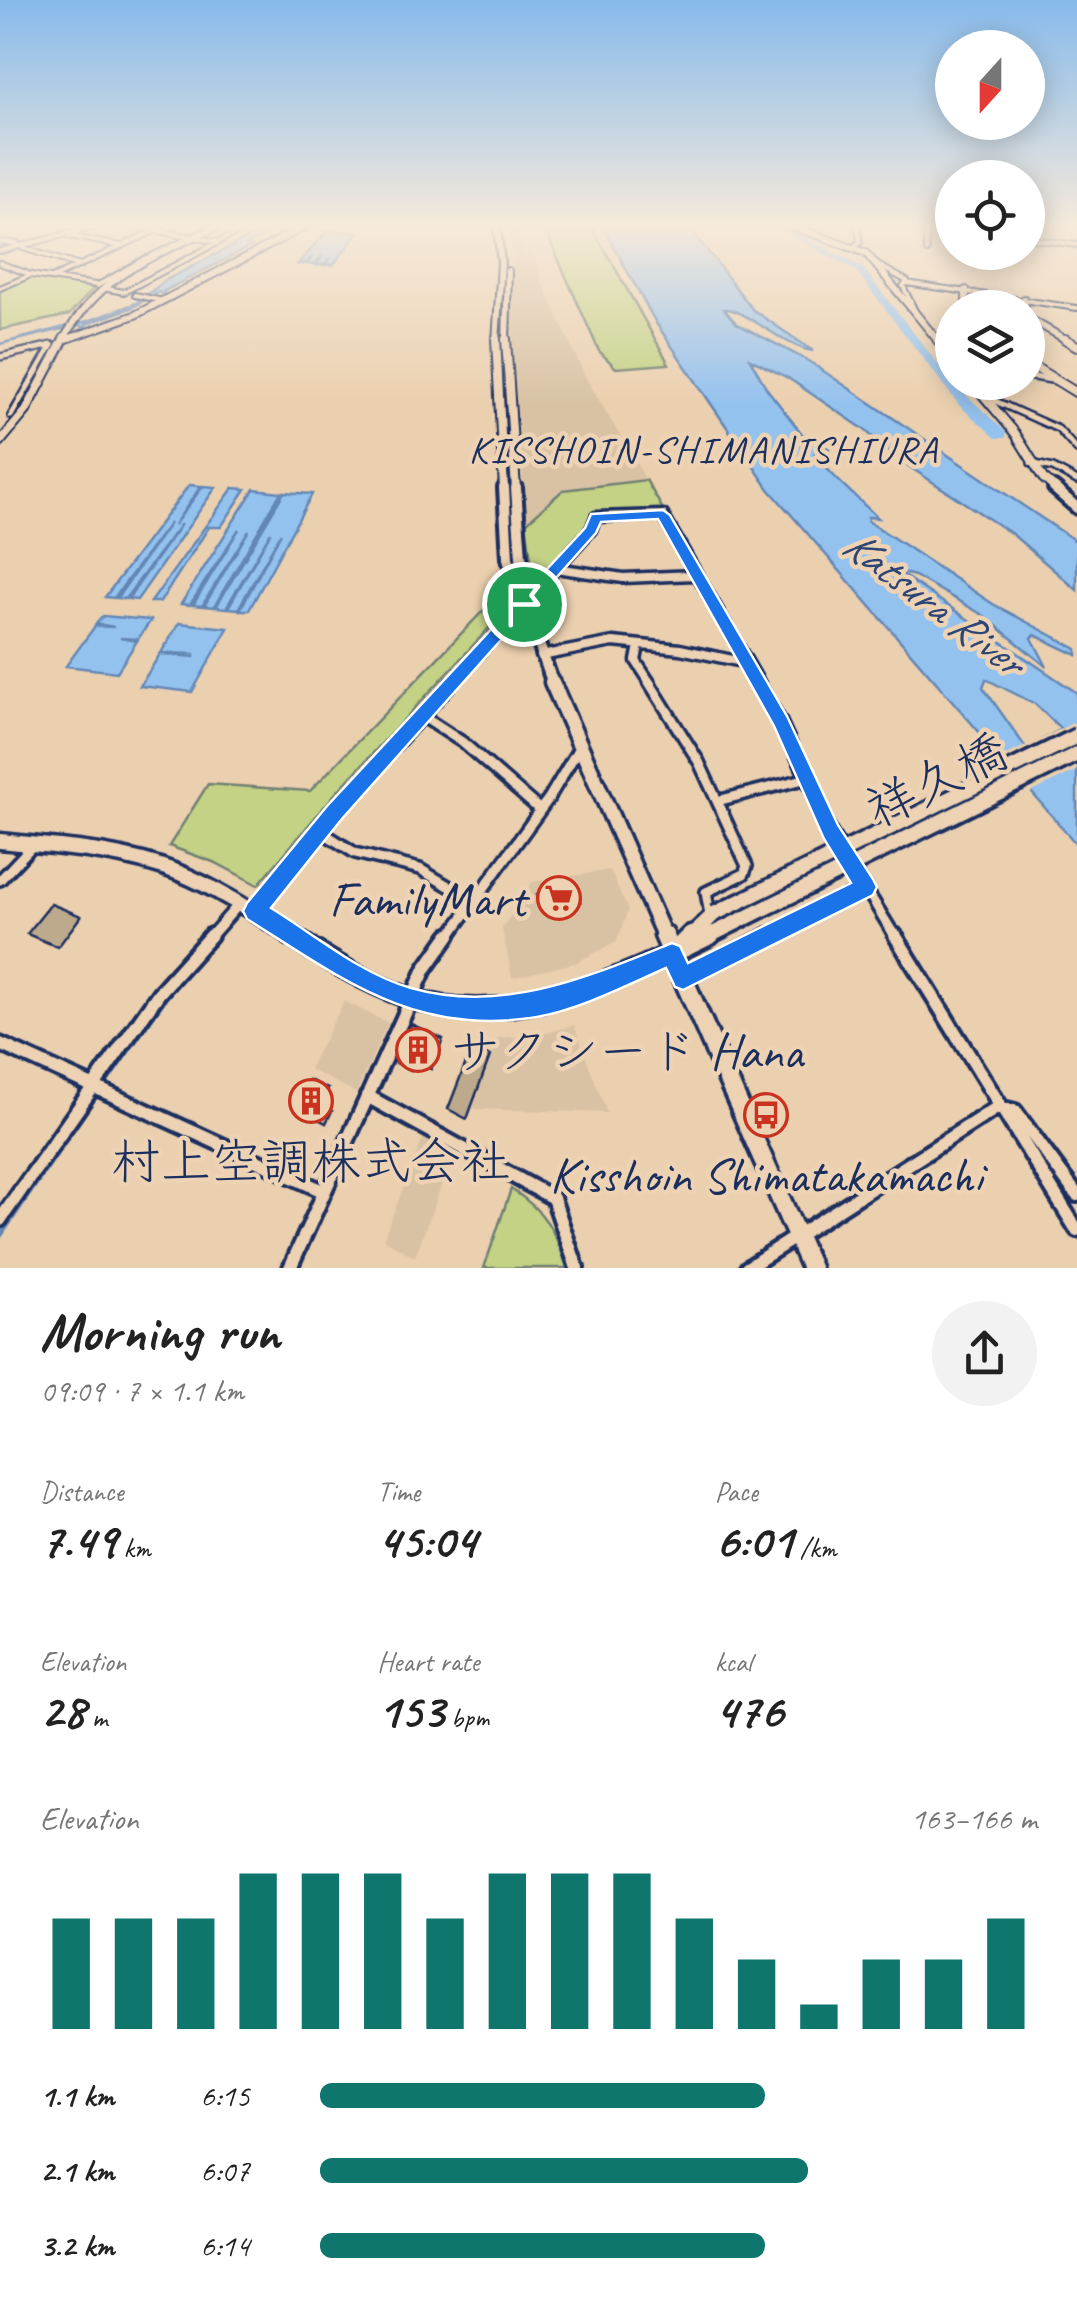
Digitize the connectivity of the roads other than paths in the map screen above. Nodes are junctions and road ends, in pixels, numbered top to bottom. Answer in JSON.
{"nodes":[{"id":1,"x":105,"y":286,"type":"edge"},
{"id":2,"x":135,"y":286,"type":"edge"},
{"id":3,"x":189,"y":286,"type":"edge"},
{"id":4,"x":504,"y":286,"type":"edge"},
{"id":5,"x":894,"y":286,"type":"edge"},
{"id":6,"x":903,"y":286,"type":"edge"},
{"id":7,"x":940,"y":286,"type":"edge"},
{"id":8,"x":108,"y":288,"type":"dead end"},
{"id":9,"x":966,"y":290,"type":"edge"},
{"id":10,"x":136,"y":295,"type":"dead end"},
{"id":11,"x":162,"y":300,"type":"junction"},
{"id":12,"x":1045,"y":305,"type":"edge"},
{"id":13,"x":1077,"y":308,"type":"edge"},
{"id":14,"x":916,"y":313,"type":"junction"},
{"id":15,"x":1045,"y":328,"type":"edge"},
{"id":16,"x":935,"y":336,"type":"edge"},
{"id":17,"x":68,"y":337,"type":"junction"},
{"id":18,"x":1077,"y":346,"type":"edge"},
{"id":19,"x":0,"y":357,"type":"edge"},
{"id":20,"x":1045,"y":374,"type":"edge"},
{"id":21,"x":1045,"y":379,"type":"edge"},
{"id":22,"x":1058,"y":382,"type":"junction"},
{"id":23,"x":1077,"y":393,"type":"edge"},
{"id":24,"x":987,"y":400,"type":"edge"},
{"id":25,"x":993,"y":400,"type":"edge"},
{"id":26,"x":0,"y":416,"type":"edge"},
{"id":27,"x":16,"y":416,"type":"junction"},
{"id":28,"x":0,"y":442,"type":"edge"},
{"id":29,"x":1077,"y":450,"type":"edge"},
{"id":30,"x":1032,"y":463,"type":"junction"},
{"id":31,"x":1077,"y":481,"type":"edge"},
{"id":32,"x":1077,"y":508,"type":"edge"},
{"id":33,"x":556,"y":568,"type":"junction"},
{"id":34,"x":694,"y":575,"type":"junction"},
{"id":35,"x":524,"y":604,"type":"junction"},
{"id":36,"x":639,"y":645,"type":"junction"},
{"id":37,"x":541,"y":656,"type":"junction"},
{"id":38,"x":748,"y":663,"type":"junction"},
{"id":39,"x":422,"y":716,"type":"junction"},
{"id":40,"x":1077,"y":736,"type":"edge"},
{"id":41,"x":580,"y":746,"type":"junction"},
{"id":42,"x":1077,"y":754,"type":"edge"},
{"id":43,"x":804,"y":779,"type":"junction"},
{"id":44,"x":717,"y":801,"type":"junction"},
{"id":45,"x":540,"y":810,"type":"junction"},
{"id":46,"x":319,"y":830,"type":"junction"},
{"id":47,"x":0,"y":841,"type":"edge"},
{"id":48,"x":33,"y":844,"type":"junction"},
{"id":49,"x":0,"y":880,"type":"edge"},
{"id":50,"x":866,"y":887,"type":"junction"},
{"id":51,"x":472,"y":900,"type":"junction"},
{"id":52,"x":247,"y":907,"type":"junction"},
{"id":53,"x":715,"y":920,"type":"junction"},
{"id":54,"x":672,"y":954,"type":"junction"},
{"id":55,"x":683,"y":978,"type":"junction"},
{"id":56,"x":412,"y":1000,"type":"junction"},
{"id":57,"x":0,"y":1044,"type":"edge"},
{"id":58,"x":93,"y":1088,"type":"junction"},
{"id":59,"x":367,"y":1096,"type":"junction"},
{"id":60,"x":998,"y":1107,"type":"junction"},
{"id":61,"x":323,"y":1191,"type":"junction"},
{"id":62,"x":1077,"y":1195,"type":"edge"},
{"id":63,"x":0,"y":1220,"type":"edge"},
{"id":64,"x":1077,"y":1230,"type":"edge"},
{"id":65,"x":796,"y":1236,"type":"junction"},
{"id":66,"x":290,"y":1268,"type":"edge"},
{"id":67,"x":577,"y":1268,"type":"edge"},
{"id":68,"x":747,"y":1268,"type":"edge"},
{"id":69,"x":811,"y":1268,"type":"edge"}],
"edges":[{"from":1,"to":17,"type":"street"},
{"from":2,"to":8,"type":"street"},
{"from":3,"to":11,"type":"street"},
{"from":4,"to":35,"type":"street"},
{"from":5,"to":14,"type":"street"},
{"from":6,"to":14,"type":"street"},
{"from":7,"to":9,"type":"street"},
{"from":10,"to":11,"type":"street"},
{"from":11,"to":17,"type":"street"},
{"from":12,"to":13,"type":"street"},
{"from":14,"to":16,"type":"street"},
{"from":15,"to":18,"type":"street"},
{"from":17,"to":27,"type":"street"},
{"from":19,"to":27,"type":"street"},
{"from":20,"to":22,"type":"street"},
{"from":21,"to":22,"type":"street"},
{"from":22,"to":23,"type":"street"},
{"from":24,"to":30,"type":"street"},
{"from":25,"to":29,"type":"street"},
{"from":26,"to":27,"type":"street"},
{"from":27,"to":28,"type":"street"},
{"from":30,"to":31,"type":"street"},
{"from":30,"to":32,"type":"street"},
{"from":33,"to":34,"type":"street"},
{"from":33,"to":34,"type":"street"},
{"from":33,"to":35,"type":"street"},
{"from":34,"to":38,"type":"street"},
{"from":35,"to":37,"type":"street"},
{"from":35,"to":39,"type":"street"},
{"from":36,"to":37,"type":"street"},
{"from":36,"to":38,"type":"street"},
{"from":36,"to":44,"type":"street"},
{"from":37,"to":41,"type":"street"},
{"from":38,"to":43,"type":"street"},
{"from":39,"to":45,"type":"street"},
{"from":39,"to":46,"type":"street"},
{"from":40,"to":53,"type":"street","name":"祥久橋","bridge":true},
{"from":41,"to":45,"type":"street"},
{"from":41,"to":54,"type":"street"},
{"from":42,"to":53,"type":"street","name":"祥久橋","bridge":true},
{"from":43,"to":44,"type":"street"},
{"from":43,"to":50,"type":"street"},
{"from":44,"to":53,"type":"street"},
{"from":45,"to":51,"type":"street"},
{"from":46,"to":51,"type":"street"},
{"from":46,"to":52,"type":"street"},
{"from":47,"to":48,"type":"street"},
{"from":48,"to":49,"type":"street"},
{"from":48,"to":52,"type":"street"},
{"from":50,"to":55,"type":"street"},
{"from":50,"to":60,"type":"street"},
{"from":51,"to":56,"type":"street"},
{"from":52,"to":56,"type":"street"},
{"from":52,"to":58,"type":"street"},
{"from":53,"to":54,"type":"street"},
{"from":54,"to":55,"type":"street"},
{"from":54,"to":56,"type":"street"},
{"from":55,"to":65,"type":"street"},
{"from":56,"to":59,"type":"street"},
{"from":57,"to":58,"type":"street"},
{"from":58,"to":61,"type":"street"},
{"from":58,"to":63,"type":"street"},
{"from":59,"to":61,"type":"street"},
{"from":59,"to":67,"type":"street"},
{"from":60,"to":62,"type":"street"},
{"from":60,"to":64,"type":"street"},
{"from":60,"to":65,"type":"street"},
{"from":61,"to":66,"type":"street"},
{"from":65,"to":68,"type":"street"},
{"from":65,"to":69,"type":"street"}]}
